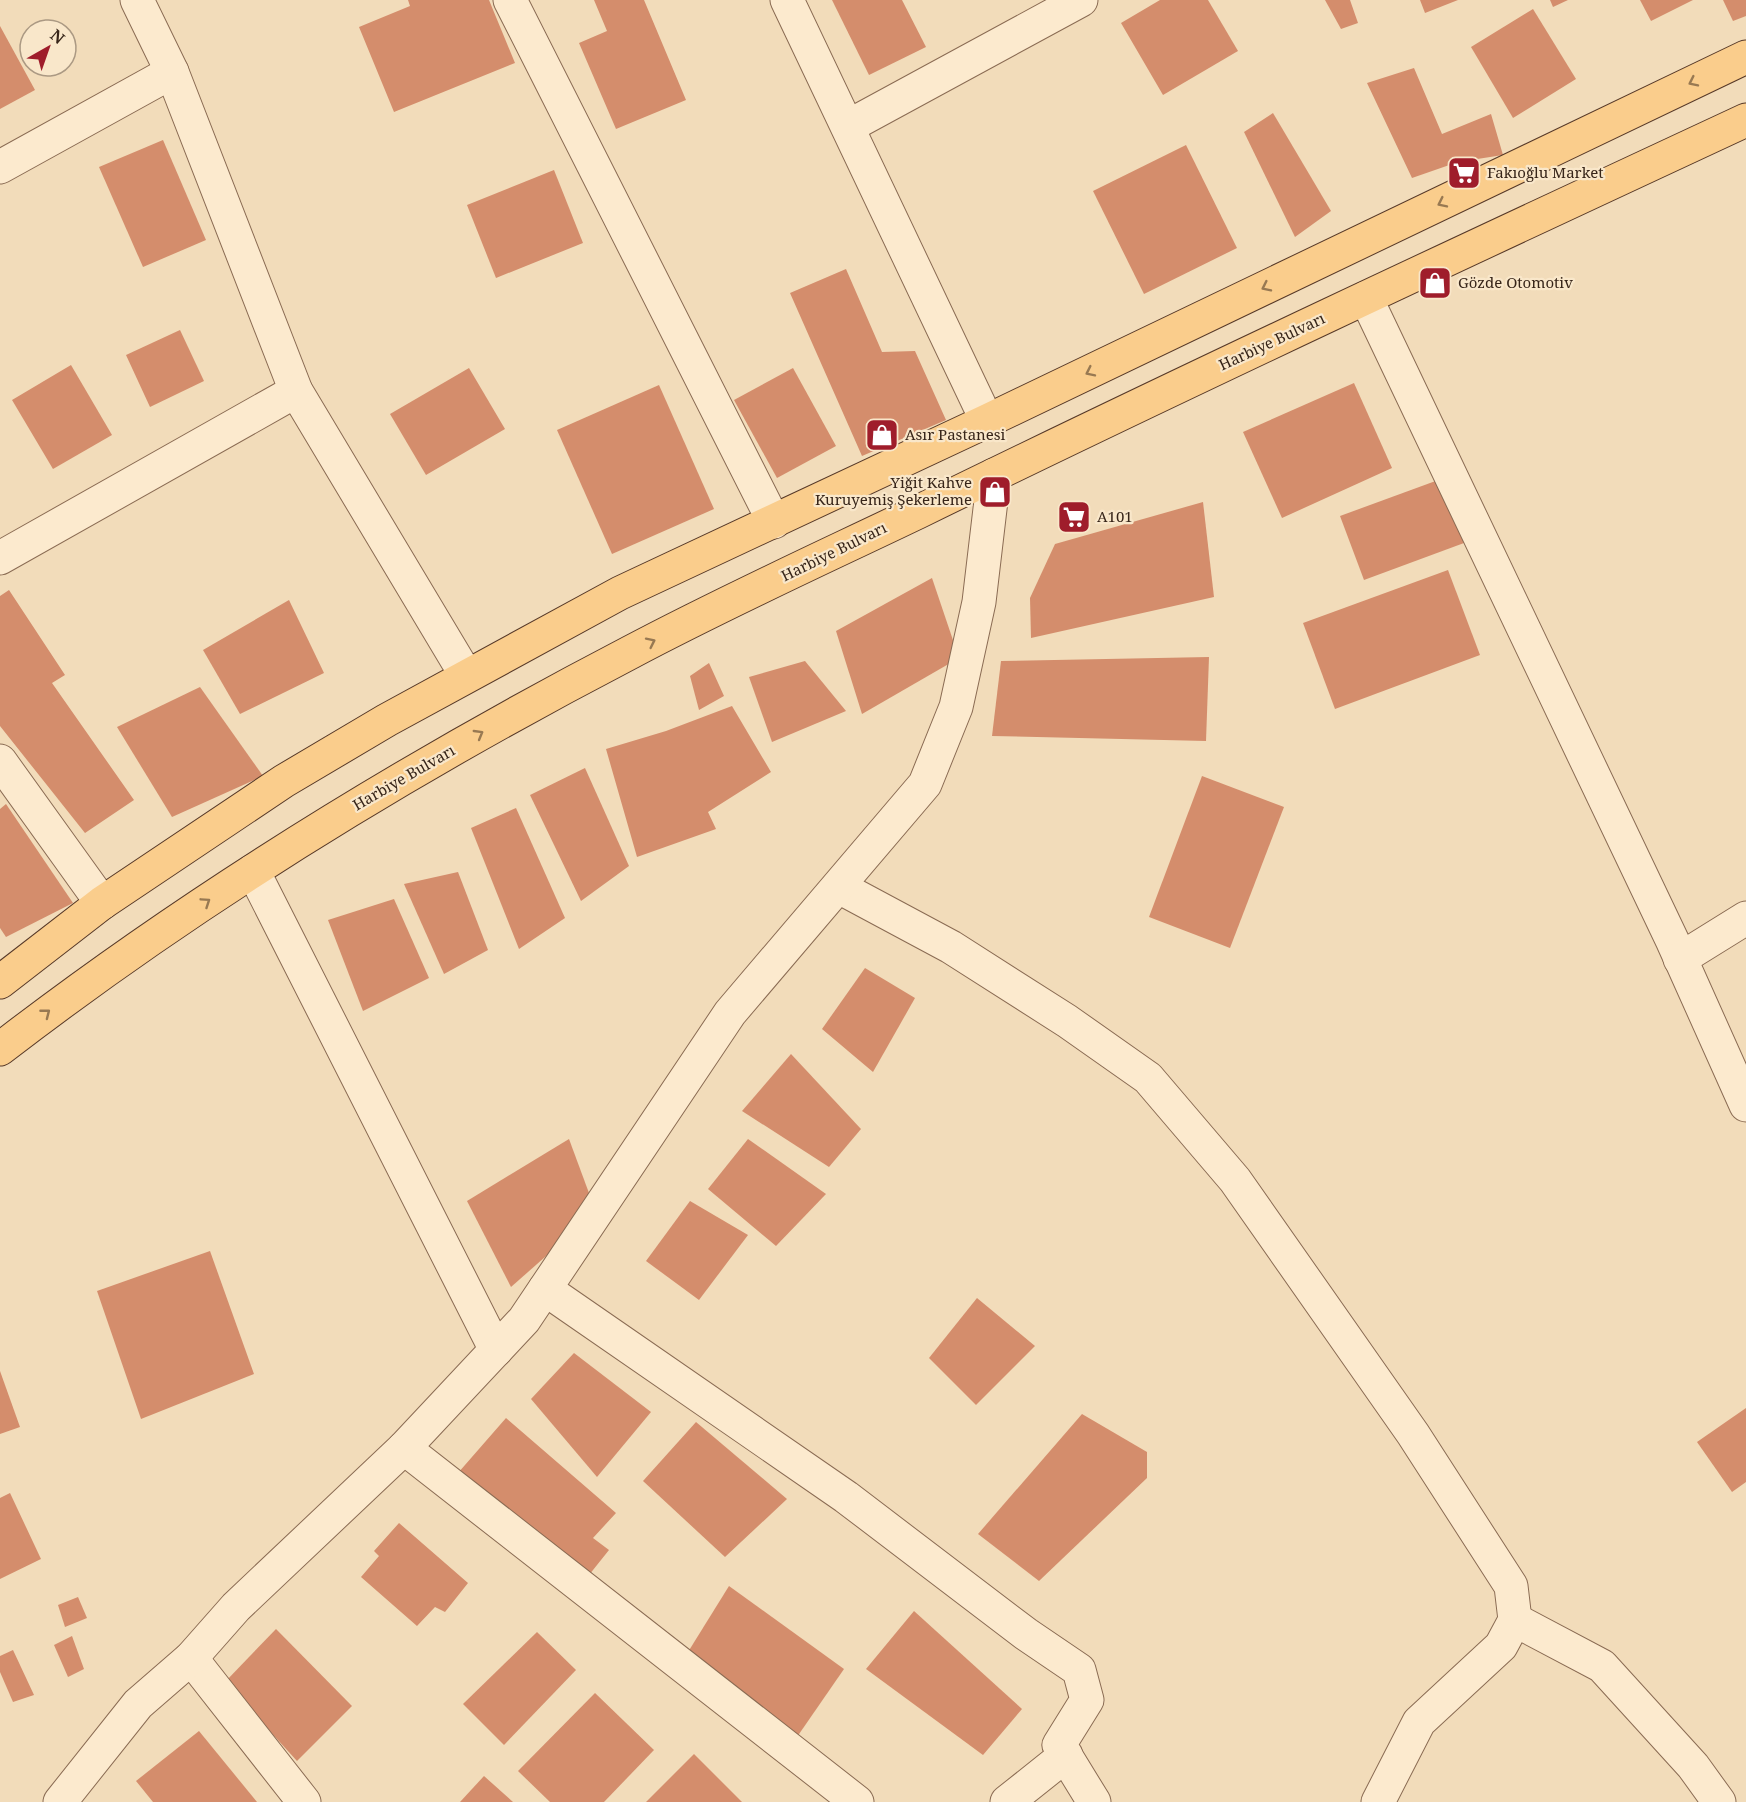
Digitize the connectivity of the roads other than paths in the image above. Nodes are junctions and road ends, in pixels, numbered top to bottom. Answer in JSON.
{"nodes":[{"id":1,"x":137,"y":0,"type":"edge"},
{"id":2,"x":510,"y":0,"type":"edge"},
{"id":3,"x":787,"y":0,"type":"edge"},
{"id":4,"x":1081,"y":0,"type":"edge"},
{"id":5,"x":1746,"y":57,"type":"edge"},
{"id":6,"x":172,"y":72,"type":"junction"},
{"id":7,"x":1746,"y":120,"type":"edge"},
{"id":8,"x":849,"y":126,"type":"junction"},
{"id":9,"x":0,"y":167,"type":"edge"},
{"id":10,"x":1366,"y":298,"type":"junction"},
{"id":11,"x":296,"y":391,"type":"junction"},
{"id":12,"x":987,"y":422,"type":"junction"},
{"id":13,"x":994,"y":475,"type":"junction"},
{"id":14,"x":774,"y":522,"type":"junction"},
{"id":15,"x":0,"y":558,"type":"edge"},
{"id":16,"x":466,"y":675,"type":"junction"},
{"id":17,"x":0,"y":761,"type":"edge"},
{"id":18,"x":253,"y":871,"type":"junction"},
{"id":19,"x":839,"y":887,"type":"junction"},
{"id":20,"x":102,"y":903,"type":"junction"},
{"id":21,"x":1746,"y":918,"type":"edge"},
{"id":22,"x":1680,"y":959,"type":"junction"},
{"id":23,"x":0,"y":982,"type":"edge"},
{"id":24,"x":0,"y":1049,"type":"edge"},
{"id":25,"x":1746,"y":1105,"type":"edge"},
{"id":26,"x":544,"y":1289,"type":"junction"},
{"id":27,"x":496,"y":1350,"type":"junction"},
{"id":28,"x":404,"y":1448,"type":"junction"},
{"id":29,"x":1515,"y":1620,"type":"junction"},
{"id":30,"x":191,"y":1658,"type":"junction"},
{"id":31,"x":1066,"y":1755,"type":"junction"},
{"id":32,"x":60,"y":1802,"type":"edge"},
{"id":33,"x":304,"y":1802,"type":"edge"},
{"id":34,"x":857,"y":1802,"type":"edge"},
{"id":35,"x":1007,"y":1802,"type":"edge"},
{"id":36,"x":1094,"y":1802,"type":"edge"},
{"id":37,"x":1378,"y":1802,"type":"edge"},
{"id":38,"x":1719,"y":1802,"type":"edge"}],
"edges":[{"from":1,"to":6,"type":"street"},
{"from":2,"to":14,"type":"street"},
{"from":3,"to":8,"type":"street"},
{"from":4,"to":8,"type":"street"},
{"from":5,"to":12,"type":"main road","one_way":true},
{"from":6,"to":9,"type":"street"},
{"from":6,"to":11,"type":"street"},
{"from":7,"to":10,"type":"main road","name":"Harbiye Bulvarı"},
{"from":8,"to":12,"type":"street"},
{"from":10,"to":13,"type":"main road","name":"Harbiye Bulvarı"},
{"from":10,"to":22,"type":"street"},
{"from":11,"to":15,"type":"street"},
{"from":11,"to":16,"type":"street"},
{"from":12,"to":14,"type":"main road"},
{"from":18,"to":13,"type":"main road","name":"Harbiye Bulvarı","one_way":true},
{"from":13,"to":19,"type":"street"},
{"from":14,"to":16,"type":"main road"},
{"from":16,"to":20,"type":"main road"},
{"from":17,"to":20,"type":"street"},
{"from":24,"to":18,"type":"main road","name":"Harbiye Bulvarı","one_way":true},
{"from":18,"to":27,"type":"street"},
{"from":19,"to":26,"type":"street"},
{"from":19,"to":29,"type":"street"},
{"from":20,"to":23,"type":"main road"},
{"from":21,"to":22,"type":"street"},
{"from":22,"to":25,"type":"street"},
{"from":26,"to":27,"type":"street"},
{"from":26,"to":31,"type":"street"},
{"from":27,"to":28,"type":"street"},
{"from":28,"to":30,"type":"street"},
{"from":28,"to":34,"type":"street"},
{"from":29,"to":37,"type":"street"},
{"from":29,"to":38,"type":"street"},
{"from":30,"to":32,"type":"street"},
{"from":30,"to":33,"type":"street"},
{"from":31,"to":35,"type":"street"},
{"from":31,"to":36,"type":"street"}]}
